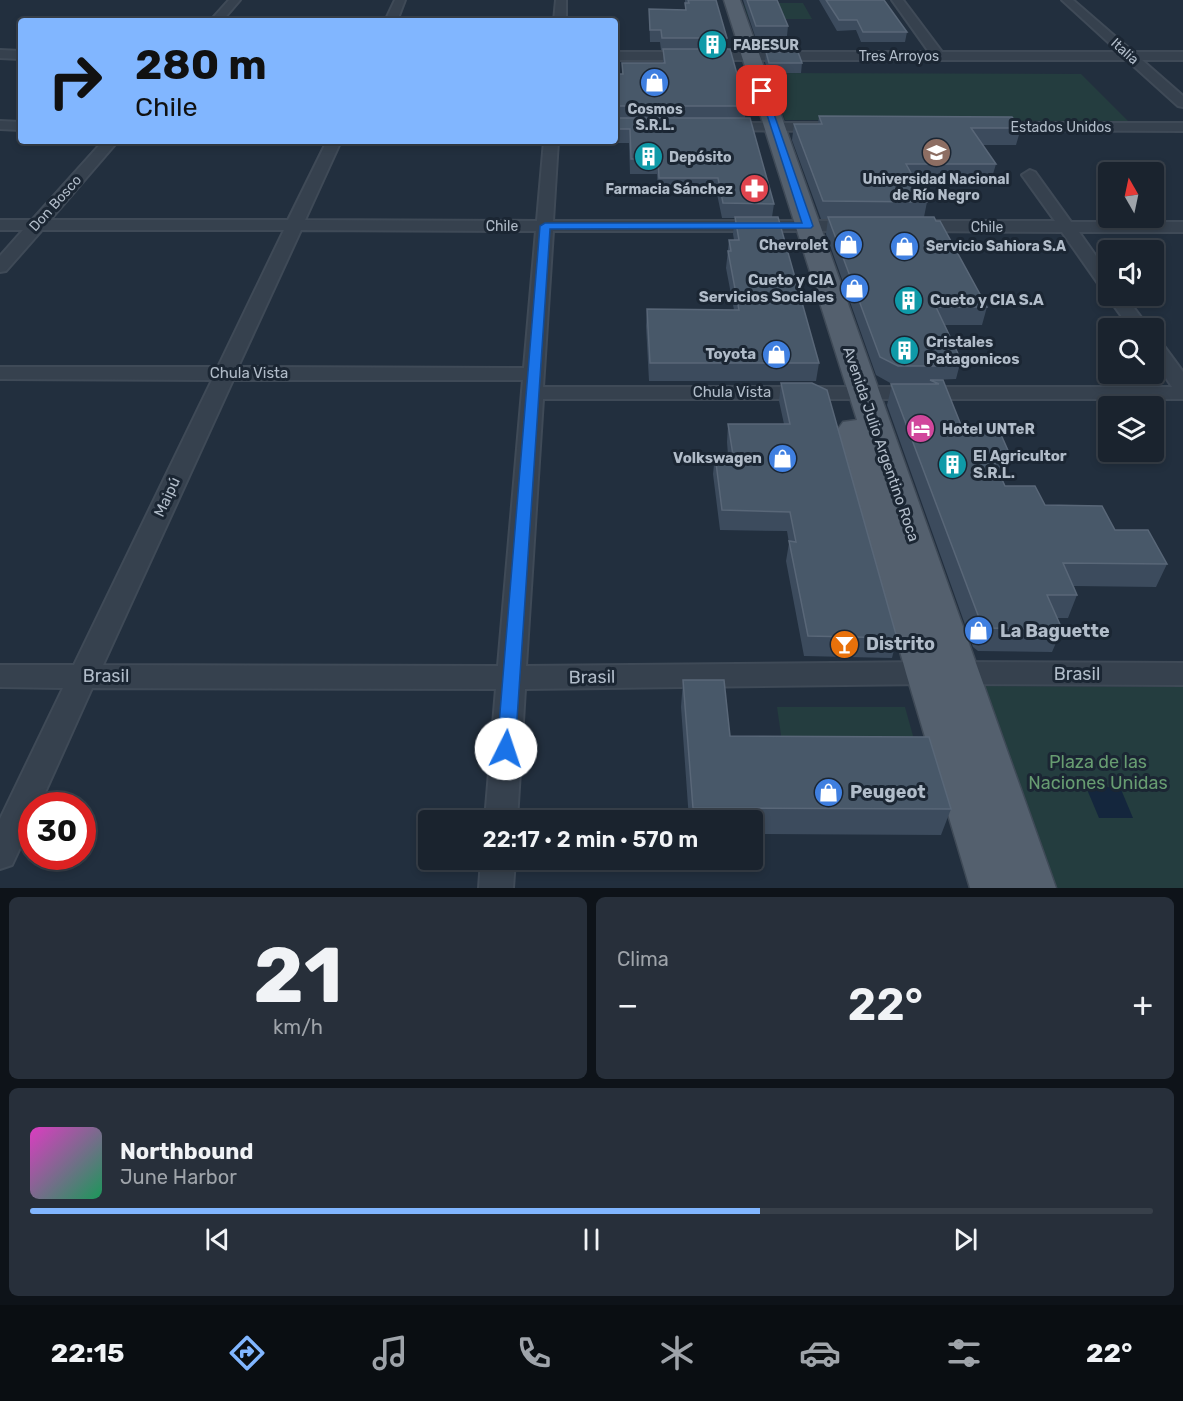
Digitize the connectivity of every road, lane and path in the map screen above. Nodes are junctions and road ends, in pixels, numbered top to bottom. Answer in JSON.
{"nodes":[{"id":1,"x":235,"y":0,"type":"edge"},
{"id":2,"x":400,"y":0,"type":"edge"},
{"id":3,"x":561,"y":0,"type":"edge"},
{"id":4,"x":723,"y":0,"type":"edge"},
{"id":5,"x":732,"y":0,"type":"edge"},
{"id":6,"x":897,"y":0,"type":"edge"},
{"id":7,"x":1067,"y":0,"type":"edge"},
{"id":8,"x":219,"y":18,"type":"edge"},
{"id":9,"x":392,"y":18,"type":"edge"},
{"id":10,"x":560,"y":18,"type":"edge"},
{"id":11,"x":0,"y":54,"type":"edge"},
{"id":12,"x":18,"y":55,"type":"edge"},
{"id":13,"x":618,"y":56,"type":"edge"},
{"id":14,"x":745,"y":56,"type":"junction"},
{"id":15,"x":938,"y":56,"type":"junction"},
{"id":16,"x":1131,"y":56,"type":"junction"},
{"id":17,"x":1183,"y":56,"type":"edge"},
{"id":18,"x":1183,"y":103,"type":"edge"},
{"id":19,"x":0,"y":126,"type":"edge"},
{"id":20,"x":18,"y":126,"type":"edge"},
{"id":21,"x":705,"y":127,"type":"edge"},
{"id":22,"x":768,"y":127,"type":"junction"},
{"id":23,"x":844,"y":127,"type":"edge"},
{"id":24,"x":973,"y":127,"type":"edge"},
{"id":25,"x":1183,"y":127,"type":"edge"},
{"id":26,"x":108,"y":144,"type":"edge"},
{"id":27,"x":333,"y":144,"type":"edge"},
{"id":28,"x":551,"y":144,"type":"edge"},
{"id":29,"x":1030,"y":175,"type":"dead end"},
{"id":30,"x":0,"y":225,"type":"edge"},
{"id":31,"x":35,"y":225,"type":"junction"},
{"id":32,"x":295,"y":225,"type":"junction"},
{"id":33,"x":545,"y":226,"type":"junction"},
{"id":34,"x":800,"y":226,"type":"junction"},
{"id":35,"x":878,"y":226,"type":"edge"},
{"id":36,"x":902,"y":226,"type":"edge"},
{"id":37,"x":1066,"y":227,"type":"junction"},
{"id":38,"x":1183,"y":227,"type":"edge"},
{"id":39,"x":0,"y":267,"type":"edge"},
{"id":40,"x":1098,"y":271,"type":"edge"},
{"id":41,"x":1164,"y":360,"type":"edge"},
{"id":42,"x":0,"y":373,"type":"edge"},
{"id":43,"x":226,"y":373,"type":"junction"},
{"id":44,"x":534,"y":383,"type":"junction"},
{"id":45,"x":1183,"y":387,"type":"edge"},
{"id":46,"x":853,"y":392,"type":"junction"},
{"id":47,"x":1183,"y":393,"type":"edge"},
{"id":48,"x":943,"y":673,"type":"junction"},
{"id":49,"x":1183,"y":675,"type":"edge"},
{"id":50,"x":0,"y":676,"type":"edge"},
{"id":51,"x":83,"y":676,"type":"junction"},
{"id":52,"x":511,"y":678,"type":"junction"},
{"id":53,"x":502,"y":810,"type":"edge"},
{"id":54,"x":0,"y":854,"type":"edge"},
{"id":55,"x":497,"y":870,"type":"edge"},
{"id":56,"x":496,"y":888,"type":"edge"},
{"id":57,"x":995,"y":888,"type":"edge"},
{"id":58,"x":1031,"y":888,"type":"edge"}],
"edges":[{"from":1,"to":8,"type":"street"},
{"from":2,"to":9,"type":"street"},
{"from":3,"to":10,"type":"street"},
{"from":4,"to":14,"type":"main road","name":"Avenida Julio Argentino Roca"},
{"from":5,"to":14,"type":"main road","name":"Avenida Julio Argentino Roca"},
{"from":6,"to":15,"type":"street"},
{"from":7,"to":16,"type":"street","name":"Italia"},
{"from":11,"to":12,"type":"street"},
{"from":13,"to":14,"type":"street","name":"Tres Arroyos"},
{"from":14,"to":15,"type":"street","name":"Tres Arroyos"},
{"from":14,"to":22,"type":"main road","name":"Avenida Julio Argentino Roca"},
{"from":15,"to":16,"type":"street","name":"Tres Arroyos"},
{"from":16,"to":17,"type":"street","name":"Tres Arroyos"},
{"from":16,"to":18,"type":"street","name":"Italia"},
{"from":19,"to":20,"type":"street"},
{"from":21,"to":22,"type":"street"},
{"from":22,"to":23,"type":"street"},
{"from":22,"to":34,"type":"main road","name":"Avenida Julio Argentino Roca"},
{"from":24,"to":25,"type":"street","name":"Estados Unidos"},
{"from":26,"to":31,"type":"street","name":"Don Bosco"},
{"from":27,"to":32,"type":"street","name":"Maipú"},
{"from":28,"to":33,"type":"street"},
{"from":29,"to":37,"type":"street"},
{"from":30,"to":31,"type":"street","name":"Chile"},
{"from":31,"to":32,"type":"street","name":"Chile"},
{"from":31,"to":39,"type":"street","name":"Don Bosco"},
{"from":32,"to":33,"type":"street","name":"Chile"},
{"from":32,"to":43,"type":"street","name":"Maipú"},
{"from":33,"to":34,"type":"street","name":"Chile"},
{"from":33,"to":44,"type":"street"},
{"from":34,"to":35,"type":"street","name":"Chile"},
{"from":34,"to":46,"type":"main road","name":"Avenida Julio Argentino Roca"},
{"from":36,"to":37,"type":"street","name":"Chile"},
{"from":37,"to":38,"type":"street","name":"Chile"},
{"from":37,"to":40,"type":"street"},
{"from":41,"to":45,"type":"street"},
{"from":42,"to":43,"type":"street","name":"Chula Vista"},
{"from":43,"to":44,"type":"street","name":"Chula Vista"},
{"from":43,"to":51,"type":"street","name":"Maipú"},
{"from":44,"to":46,"type":"street","name":"Chula Vista"},
{"from":44,"to":52,"type":"street"},
{"from":46,"to":47,"type":"street","name":"Chula Vista"},
{"from":46,"to":48,"type":"main road","name":"Avenida Julio Argentino Roca"},
{"from":48,"to":49,"type":"street","name":"Brasil"},
{"from":48,"to":52,"type":"street","name":"Brasil"},
{"from":48,"to":57,"type":"main road","name":"Avenida Julio Argentino Roca"},
{"from":48,"to":58,"type":"main road","name":"Avenida Julio Argentino Roca"},
{"from":50,"to":51,"type":"street","name":"Brasil"},
{"from":51,"to":52,"type":"street","name":"Brasil"},
{"from":51,"to":54,"type":"street","name":"Maipú"},
{"from":52,"to":53,"type":"street"},
{"from":55,"to":56,"type":"street"}]}
